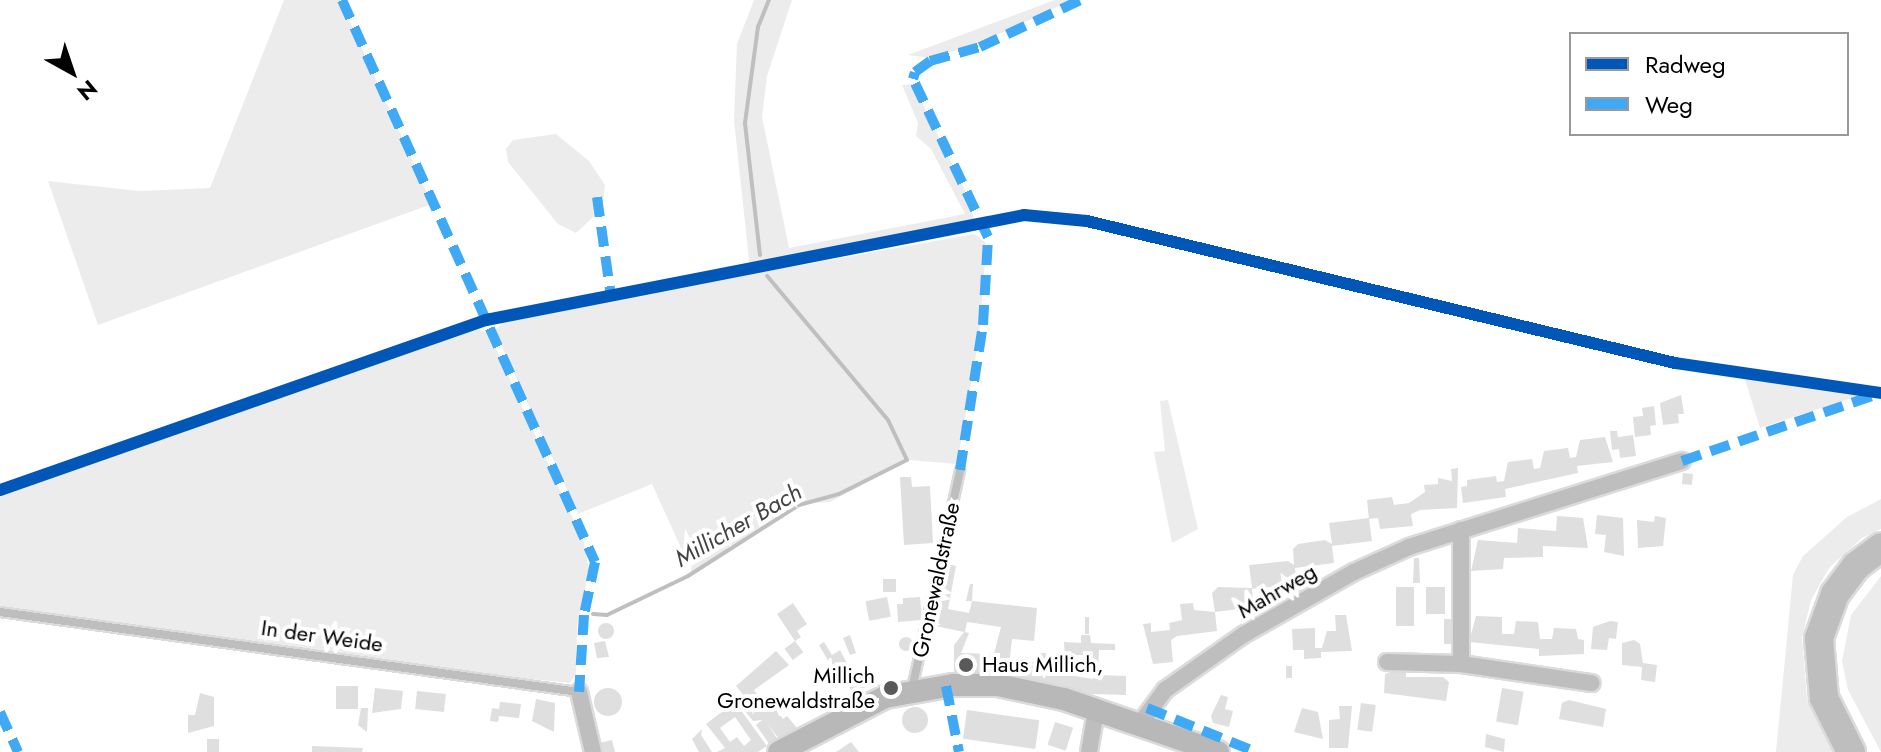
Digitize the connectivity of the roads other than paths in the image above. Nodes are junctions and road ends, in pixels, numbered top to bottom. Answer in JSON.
{"nodes":[{"id":1,"x":1682,"y":461,"type":"dead end"},
{"id":2,"x":960,"y":470,"type":"dead end"},
{"id":3,"x":1461,"y":530,"type":"junction"},
{"id":4,"x":1881,"y":547,"type":"edge"},
{"id":5,"x":1881,"y":566,"type":"edge"},
{"id":6,"x":0,"y":612,"type":"edge"},
{"id":7,"x":1387,"y":662,"type":"dead end"},
{"id":8,"x":1461,"y":664,"type":"junction"},
{"id":9,"x":1592,"y":683,"type":"dead end"},
{"id":10,"x":912,"y":690,"type":"junction"},
{"id":11,"x":579,"y":692,"type":"joint"},
{"id":12,"x":1096,"y":711,"type":"junction"},
{"id":13,"x":1139,"y":725,"type":"junction"},
{"id":14,"x":593,"y":752,"type":"edge"},
{"id":15,"x":779,"y":752,"type":"edge"},
{"id":16,"x":1089,"y":752,"type":"edge"},
{"id":17,"x":1218,"y":752,"type":"edge"},
{"id":18,"x":1851,"y":752,"type":"edge"},
{"id":19,"x":1872,"y":752,"type":"edge"}],
"edges":[{"from":1,"to":3,"type":"street","name":"Mahrweg"},
{"from":2,"to":10,"type":"lane","name":"Gronewaldstraße"},
{"from":3,"to":8,"type":"street"},
{"from":3,"to":13,"type":"street","name":"Mahrweg"},
{"from":4,"to":18,"type":"highway"},
{"from":5,"to":19,"type":"highway"},
{"from":6,"to":11,"type":"lane","name":"In der Weide"},
{"from":7,"to":8,"type":"street"},
{"from":8,"to":9,"type":"street"},
{"from":10,"to":12,"type":"main road","name":"Gronewaldstraße"},
{"from":10,"to":15,"type":"main road","name":"Gronewaldstraße"},
{"from":11,"to":14,"type":"street","name":"In der Weide"},
{"from":12,"to":13,"type":"main road","name":"Gronewaldstraße"},
{"from":12,"to":16,"type":"street"},
{"from":13,"to":17,"type":"main road","name":"Gronewaldstraße"}]}
